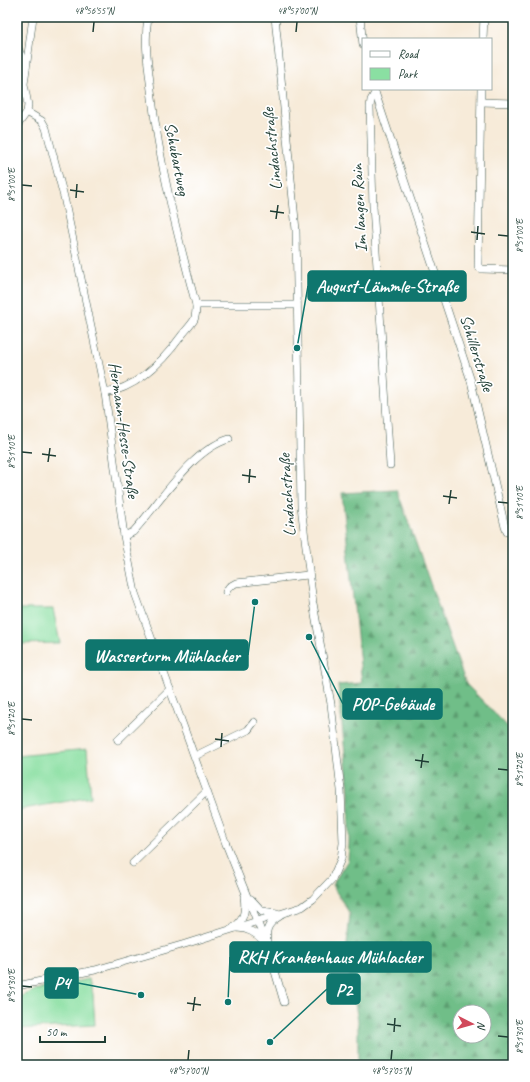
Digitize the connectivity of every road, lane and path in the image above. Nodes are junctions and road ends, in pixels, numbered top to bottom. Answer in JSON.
{"nodes":[{"id":1,"x":33,"y":17,"type":"edge"},
{"id":2,"x":148,"y":17,"type":"edge"},
{"id":3,"x":275,"y":17,"type":"edge"},
{"id":4,"x":360,"y":17,"type":"edge"},
{"id":5,"x":484,"y":17,"type":"edge"},
{"id":6,"x":362,"y":38,"type":"edge"},
{"id":7,"x":483,"y":38,"type":"edge"},
{"id":8,"x":17,"y":46,"type":"edge"},
{"id":9,"x":26,"y":67,"type":"junction"},
{"id":10,"x":481,"y":90,"type":"edge"},
{"id":11,"x":374,"y":91,"type":"edge"},
{"id":12,"x":480,"y":102,"type":"junction"},
{"id":13,"x":513,"y":103,"type":"edge"},
{"id":14,"x":27,"y":112,"type":"junction"},
{"id":15,"x":17,"y":126,"type":"edge"},
{"id":16,"x":513,"y":270,"type":"edge"},
{"id":17,"x":196,"y":305,"type":"junction"},
{"id":18,"x":297,"y":305,"type":"junction"},
{"id":19,"x":105,"y":393,"type":"junction"},
{"id":20,"x":229,"y":439,"type":"dead end"},
{"id":21,"x":390,"y":465,"type":"dead end"},
{"id":22,"x":513,"y":533,"type":"edge"},
{"id":23,"x":124,"y":536,"type":"junction"},
{"id":24,"x":308,"y":575,"type":"junction"},
{"id":25,"x":226,"y":592,"type":"dead end"},
{"id":26,"x":170,"y":688,"type":"junction"},
{"id":27,"x":254,"y":722,"type":"dead end"},
{"id":28,"x":118,"y":740,"type":"dead end"},
{"id":29,"x":195,"y":756,"type":"junction"},
{"id":30,"x":207,"y":791,"type":"junction"},
{"id":31,"x":133,"y":863,"type":"dead end"},
{"id":32,"x":242,"y":885,"type":"junction"},
{"id":33,"x":287,"y":912,"type":"junction"},
{"id":34,"x":256,"y":921,"type":"junction"},
{"id":35,"x":232,"y":929,"type":"junction"},
{"id":36,"x":270,"y":951,"type":"junction"},
{"id":37,"x":17,"y":986,"type":"edge"},
{"id":38,"x":284,"y":1002,"type":"dead end"}],
"edges":[{"from":1,"to":9,"type":"street"},
{"from":2,"to":17,"type":"street","name":"Schubartweg"},
{"from":3,"to":18,"type":"street","name":"Lindachstraße"},
{"from":4,"to":6,"type":"street"},
{"from":5,"to":7,"type":"street"},
{"from":8,"to":9,"type":"street"},
{"from":9,"to":14,"type":"street"},
{"from":10,"to":12,"type":"street"},
{"from":11,"to":21,"type":"street","name":"Im langen Rain"},
{"from":11,"to":22,"type":"street","name":"Schillerstraße"},
{"from":12,"to":13,"type":"street"},
{"from":12,"to":16,"type":"street"},
{"from":14,"to":15,"type":"street"},
{"from":14,"to":19,"type":"street","name":"Hermann-Hesse-Straße"},
{"from":17,"to":18,"type":"street"},
{"from":17,"to":19,"type":"street"},
{"from":18,"to":24,"type":"street","name":"Lindachstraße"},
{"from":19,"to":23,"type":"street","name":"Hermann-Hesse-Straße"},
{"from":20,"to":23,"type":"street"},
{"from":23,"to":26,"type":"street","name":"Hermann-Hesse-Straße"},
{"from":24,"to":25,"type":"street"},
{"from":24,"to":33,"type":"street","name":"Lindachstraße"},
{"from":26,"to":28,"type":"street"},
{"from":26,"to":29,"type":"street","name":"Hermann-Hesse-Straße"},
{"from":27,"to":29,"type":"street"},
{"from":29,"to":30,"type":"street","name":"Hermann-Hesse-Straße"},
{"from":30,"to":31,"type":"street"},
{"from":30,"to":32,"type":"street","name":"Hermann-Hesse-Straße"},
{"from":32,"to":33,"type":"street"},
{"from":32,"to":34,"type":"street","name":"Hermann-Hesse-Straße"},
{"from":32,"to":35,"type":"street","name":"Hermann-Hesse-Straße"},
{"from":33,"to":34,"type":"street","name":"Lindachstraße"},
{"from":33,"to":36,"type":"street"},
{"from":34,"to":35,"type":"street","name":"Hermann-Hesse-Straße"},
{"from":34,"to":36,"type":"street","name":"Hermann-Hesse-Straße"},
{"from":35,"to":36,"type":"street","name":"Hermann-Hesse-Straße"},
{"from":35,"to":37,"type":"street","name":"Hermann-Hesse-Straße"},
{"from":36,"to":38,"type":"street","name":"Hermann-Hesse-Straße"}]}
